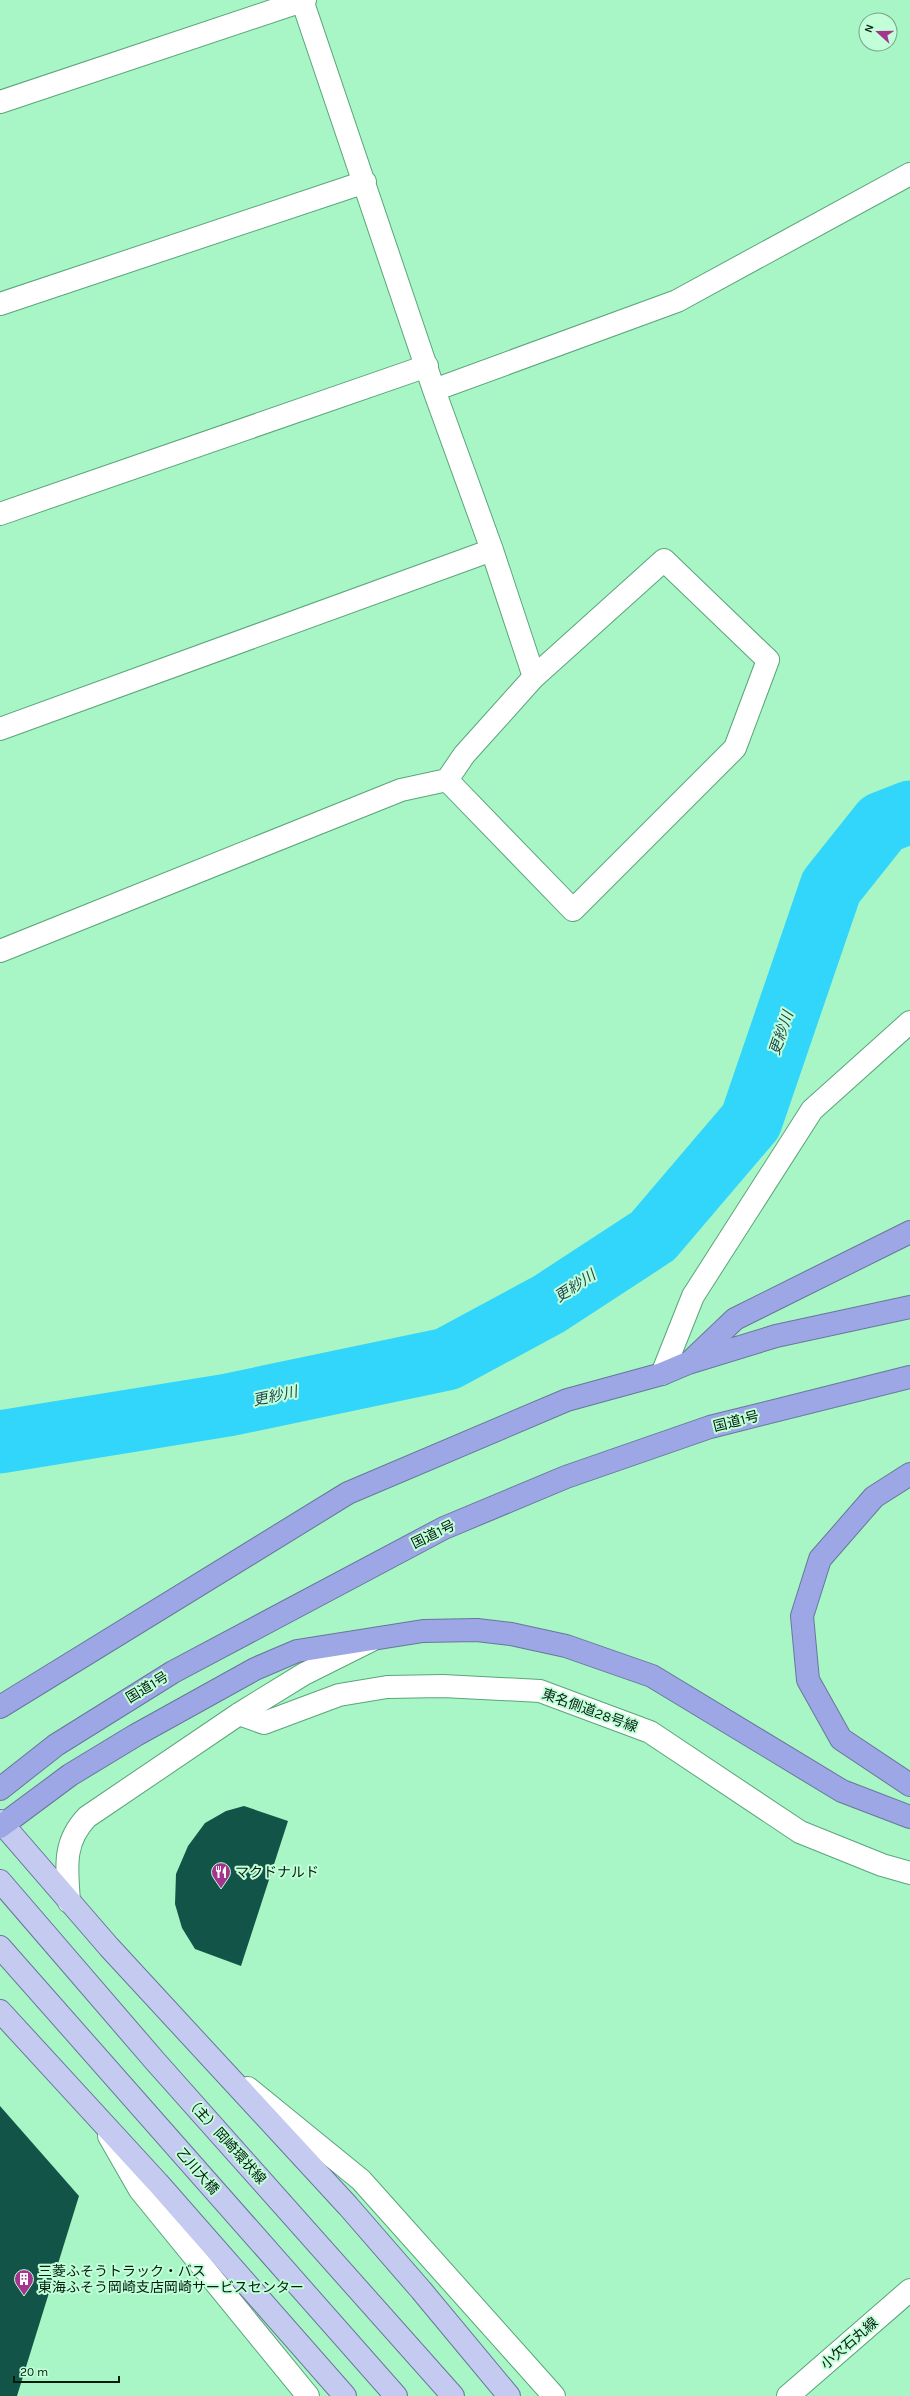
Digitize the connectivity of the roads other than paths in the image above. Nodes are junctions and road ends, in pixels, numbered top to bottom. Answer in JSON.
{"nodes":[{"id":1,"x":303,"y":0,"type":"edge"},
{"id":2,"x":0,"y":102,"type":"edge"},
{"id":3,"x":910,"y":174,"type":"edge"},
{"id":4,"x":365,"y":182,"type":"junction"},
{"id":5,"x":0,"y":304,"type":"edge"},
{"id":6,"x":427,"y":366,"type":"junction"},
{"id":7,"x":434,"y":390,"type":"junction"},
{"id":8,"x":0,"y":514,"type":"edge"},
{"id":9,"x":492,"y":550,"type":"junction"},
{"id":10,"x":534,"y":677,"type":"junction"},
{"id":11,"x":0,"y":729,"type":"edge"},
{"id":12,"x":447,"y":780,"type":"junction"},
{"id":13,"x":0,"y":951,"type":"edge"},
{"id":14,"x":910,"y":1022,"type":"edge"},
{"id":15,"x":910,"y":1232,"type":"edge"},
{"id":16,"x":910,"y":1307,"type":"edge"},
{"id":17,"x":688,"y":1363,"type":"junction"},
{"id":18,"x":662,"y":1374,"type":"junction"},
{"id":19,"x":910,"y":1377,"type":"edge"},
{"id":20,"x":910,"y":1474,"type":"edge"},
{"id":21,"x":378,"y":1637,"type":"junction"},
{"id":22,"x":0,"y":1707,"type":"edge"},
{"id":23,"x":239,"y":1714,"type":"junction"},
{"id":24,"x":910,"y":1785,"type":"edge"},
{"id":25,"x":0,"y":1789,"type":"edge"},
{"id":26,"x":910,"y":1817,"type":"edge"},
{"id":27,"x":1,"y":1824,"type":"edge"},
{"id":28,"x":910,"y":1873,"type":"edge"},
{"id":29,"x":0,"y":1882,"type":"edge"},
{"id":30,"x":69,"y":1902,"type":"junction"},
{"id":31,"x":0,"y":1947,"type":"edge"},
{"id":32,"x":0,"y":2011,"type":"edge"},
{"id":33,"x":208,"y":2055,"type":"junction"},
{"id":34,"x":97,"y":2115,"type":"junction"},
{"id":35,"x":910,"y":2290,"type":"edge"},
{"id":36,"x":290,"y":2387,"type":"edge"},
{"id":37,"x":308,"y":2396,"type":"edge"},
{"id":38,"x":345,"y":2396,"type":"edge"},
{"id":39,"x":396,"y":2396,"type":"edge"},
{"id":40,"x":453,"y":2396,"type":"edge"},
{"id":41,"x":509,"y":2396,"type":"edge"},
{"id":42,"x":554,"y":2396,"type":"edge"},
{"id":43,"x":788,"y":2396,"type":"edge"}],
"edges":[{"from":1,"to":2,"type":"street"},
{"from":1,"to":4,"type":"street"},
{"from":3,"to":7,"type":"street"},
{"from":4,"to":5,"type":"street"},
{"from":4,"to":6,"type":"street"},
{"from":6,"to":7,"type":"street"},
{"from":6,"to":8,"type":"street"},
{"from":7,"to":9,"type":"street"},
{"from":9,"to":10,"type":"street"},
{"from":9,"to":11,"type":"street"},
{"from":10,"to":12,"type":"street"},
{"from":10,"to":12,"type":"street"},
{"from":12,"to":13,"type":"street"},
{"from":14,"to":18,"type":"street"},
{"from":15,"to":17,"type":"highway"},
{"from":16,"to":17,"type":"highway"},
{"from":17,"to":18,"type":"highway"},
{"from":18,"to":22,"type":"highway"},
{"from":19,"to":25,"type":"highway","name":"国道1号"},
{"from":20,"to":24,"type":"highway"},
{"from":21,"to":23,"type":"street"},
{"from":21,"to":26,"type":"highway"},
{"from":21,"to":27,"type":"highway"},
{"from":23,"to":28,"type":"street","name":"東名側道28号線"},
{"from":23,"to":30,"type":"street"},
{"from":27,"to":30,"type":"main road"},
{"from":29,"to":40,"type":"main road","name":"（主）岡崎環状線"},
{"from":30,"to":33,"type":"main road"},
{"from":31,"to":39,"type":"main road","name":"乙川大橋"},
{"from":32,"to":34,"type":"main road"},
{"from":33,"to":41,"type":"main road"},
{"from":33,"to":42,"type":"street"},
{"from":34,"to":36,"type":"street"},
{"from":34,"to":38,"type":"main road"},
{"from":35,"to":43,"type":"street","name":"小欠石丸線"},
{"from":36,"to":37,"type":"street"}]}
